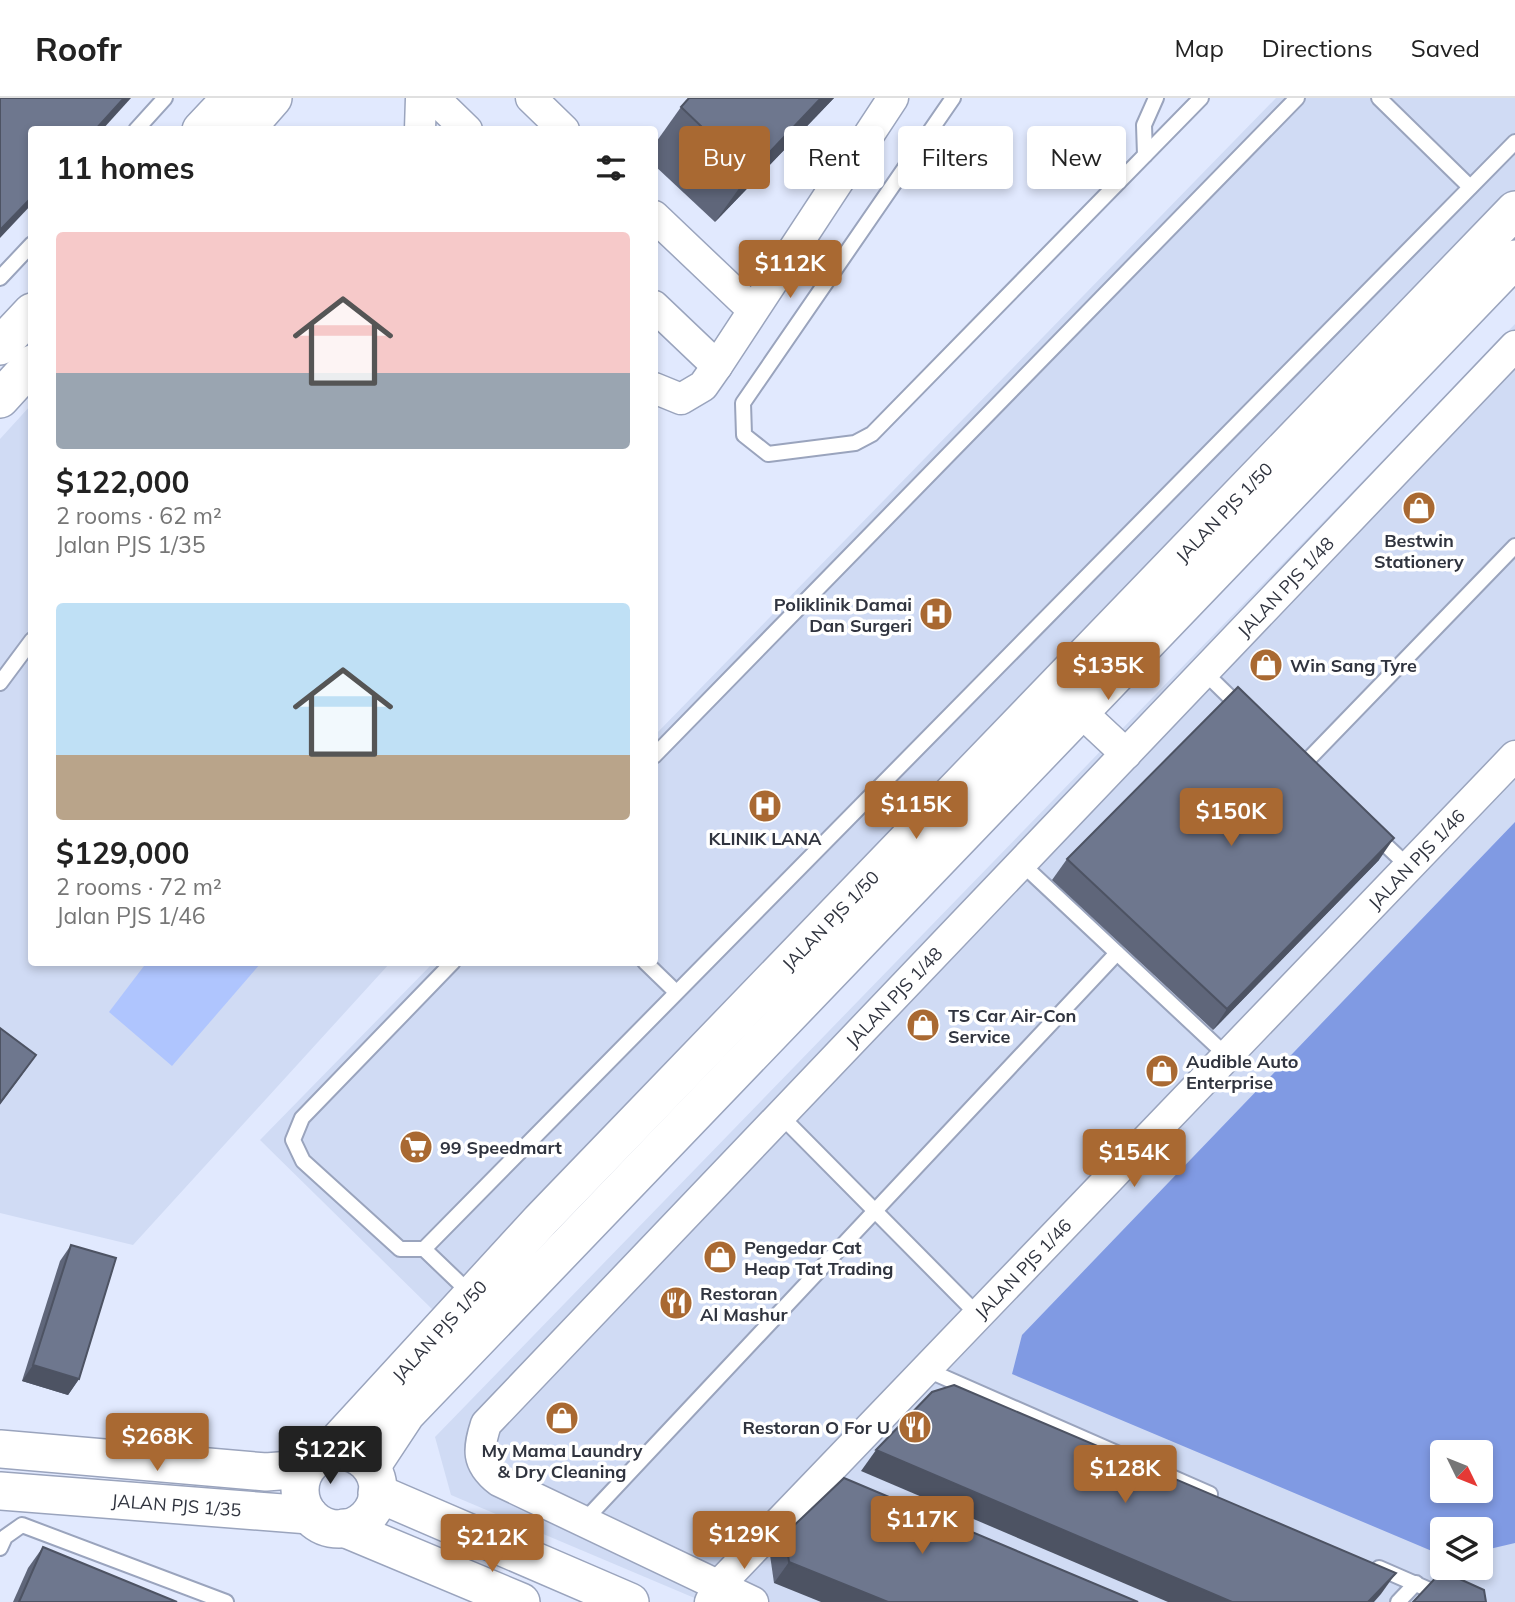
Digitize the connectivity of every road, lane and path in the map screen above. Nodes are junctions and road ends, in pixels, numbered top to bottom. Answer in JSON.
{"nodes":[{"id":1,"x":165,"y":98,"type":"edge"},
{"id":2,"x":231,"y":98,"type":"edge"},
{"id":3,"x":273,"y":98,"type":"edge"},
{"id":4,"x":421,"y":98,"type":"edge"},
{"id":5,"x":434,"y":98,"type":"edge"},
{"id":6,"x":531,"y":98,"type":"edge"},
{"id":7,"x":893,"y":98,"type":"edge"},
{"id":8,"x":953,"y":98,"type":"edge"},
{"id":9,"x":1156,"y":98,"type":"edge"},
{"id":10,"x":1201,"y":98,"type":"edge"},
{"id":11,"x":1297,"y":98,"type":"edge"},
{"id":12,"x":1379,"y":98,"type":"edge"},
{"id":13,"x":140,"y":126,"type":"edge"},
{"id":14,"x":205,"y":126,"type":"edge"},
{"id":15,"x":248,"y":126,"type":"edge"},
{"id":16,"x":420,"y":126,"type":"edge"},
{"id":17,"x":463,"y":126,"type":"edge"},
{"id":18,"x":560,"y":126,"type":"edge"},
{"id":19,"x":1515,"y":142,"type":"edge"},
{"id":20,"x":1145,"y":155,"type":"junction"},
{"id":21,"x":1470,"y":187,"type":"junction"},
{"id":22,"x":1515,"y":210,"type":"edge"},
{"id":23,"x":658,"y":220,"type":"edge"},
{"id":24,"x":28,"y":248,"type":"edge"},
{"id":25,"x":1515,"y":259,"type":"edge"},
{"id":26,"x":0,"y":278,"type":"edge"},
{"id":27,"x":658,"y":310,"type":"edge"},
{"id":28,"x":753,"y":310,"type":"junction"},
{"id":29,"x":28,"y":320,"type":"edge"},
{"id":30,"x":1515,"y":346,"type":"edge"},
{"id":31,"x":14,"y":349,"type":"edge"},
{"id":32,"x":718,"y":366,"type":"junction"},
{"id":33,"x":658,"y":390,"type":"edge"},
{"id":34,"x":0,"y":399,"type":"edge"},
{"id":35,"x":1515,"y":545,"type":"edge"},
{"id":36,"x":28,"y":645,"type":"edge"},
{"id":37,"x":1204,"y":672,"type":"junction"},
{"id":38,"x":0,"y":683,"type":"edge"},
{"id":39,"x":1068,"y":699,"type":"junction"},
{"id":40,"x":1253,"y":719,"type":"edge"},
{"id":41,"x":658,"y":752,"type":"edge"},
{"id":42,"x":1126,"y":754,"type":"junction"},
{"id":43,"x":1515,"y":756,"type":"edge"},
{"id":44,"x":1302,"y":766,"type":"edge"},
{"id":45,"x":1360,"y":821,"type":"edge"},
{"id":46,"x":1021,"y":863,"type":"junction"},
{"id":47,"x":1409,"y":867,"type":"junction"},
{"id":48,"x":1117,"y":953,"type":"junction"},
{"id":49,"x":449,"y":966,"type":"edge"},
{"id":50,"x":649,"y":966,"type":"edge"},
{"id":51,"x":677,"y":992,"type":"junction"},
{"id":52,"x":1227,"y":1056,"type":"junction"},
{"id":53,"x":781,"y":1116,"type":"junction"},
{"id":54,"x":876,"y":1211,"type":"junction"},
{"id":55,"x":424,"y":1249,"type":"junction"},
{"id":56,"x":472,"y":1295,"type":"junction"},
{"id":57,"x":978,"y":1315,"type":"junction"},
{"id":58,"x":925,"y":1370,"type":"junction"},
{"id":59,"x":0,"y":1449,"type":"edge"},
{"id":60,"x":316,"y":1461,"type":"junction"},
{"id":61,"x":184,"y":1464,"type":"junction"},
{"id":62,"x":374,"y":1480,"type":"junction"},
{"id":63,"x":0,"y":1491,"type":"edge"},
{"id":64,"x":1227,"y":1501,"type":"edge"},
{"id":65,"x":181,"y":1504,"type":"junction"},
{"id":66,"x":309,"y":1515,"type":"junction"},
{"id":67,"x":583,"y":1522,"type":"junction"},
{"id":68,"x":344,"y":1528,"type":"junction"},
{"id":69,"x":0,"y":1548,"type":"edge"},
{"id":70,"x":1365,"y":1562,"type":"edge"},
{"id":71,"x":1416,"y":1584,"type":"junction"},
{"id":72,"x":713,"y":1595,"type":"edge"},
{"id":73,"x":226,"y":1602,"type":"edge"},
{"id":74,"x":521,"y":1602,"type":"edge"},
{"id":75,"x":630,"y":1602,"type":"edge"},
{"id":76,"x":753,"y":1602,"type":"edge"},
{"id":77,"x":1398,"y":1602,"type":"edge"},
{"id":78,"x":1457,"y":1602,"type":"edge"}],
"edges":[{"from":1,"to":13,"type":"lane"},
{"from":2,"to":14,"type":"street"},
{"from":3,"to":15,"type":"street"},
{"from":4,"to":16,"type":"street"},
{"from":5,"to":17,"type":"street"},
{"from":6,"to":18,"type":"street"},
{"from":7,"to":28,"type":"street"},
{"from":8,"to":20,"type":"lane"},
{"from":9,"to":20,"type":"lane"},
{"from":10,"to":20,"type":"lane"},
{"from":11,"to":41,"type":"lane"},
{"from":12,"to":21,"type":"lane"},
{"from":19,"to":21,"type":"lane"},
{"from":21,"to":51,"type":"lane"},
{"from":22,"to":39,"type":"street","name":"JALAN PJS 1/50"},
{"from":23,"to":28,"type":"street"},
{"from":24,"to":26,"type":"lane"},
{"from":25,"to":39,"type":"street","name":"JALAN PJS 1/50"},
{"from":27,"to":32,"type":"street"},
{"from":28,"to":32,"type":"street"},
{"from":29,"to":31,"type":"street"},
{"from":30,"to":37,"type":"street","name":"JALAN PJS 1/48"},
{"from":31,"to":34,"type":"street"},
{"from":32,"to":33,"type":"street"},
{"from":35,"to":44,"type":"lane"},
{"from":36,"to":38,"type":"lane"},
{"from":37,"to":40,"type":"lane"},
{"from":37,"to":42,"type":"street","name":"JALAN PJS 1/48"},
{"from":39,"to":42,"type":"street"},
{"from":39,"to":56,"type":"street","name":"JALAN PJS 1/50"},
{"from":39,"to":62,"type":"street","name":"JALAN PJS 1/50"},
{"from":42,"to":46,"type":"street","name":"JALAN PJS 1/48"},
{"from":43,"to":47,"type":"street","name":"JALAN PJS 1/46"},
{"from":45,"to":47,"type":"lane"},
{"from":46,"to":48,"type":"lane"},
{"from":46,"to":53,"type":"street","name":"JALAN PJS 1/48"},
{"from":47,"to":52,"type":"street","name":"JALAN PJS 1/46"},
{"from":48,"to":52,"type":"lane"},
{"from":48,"to":54,"type":"lane"},
{"from":49,"to":55,"type":"lane"},
{"from":50,"to":51,"type":"lane"},
{"from":51,"to":55,"type":"lane"},
{"from":52,"to":57,"type":"street","name":"JALAN PJS 1/46"},
{"from":53,"to":54,"type":"lane"},
{"from":53,"to":67,"type":"street","name":"JALAN PJS 1/48"},
{"from":54,"to":57,"type":"lane"},
{"from":54,"to":67,"type":"lane"},
{"from":55,"to":56,"type":"lane"},
{"from":56,"to":60,"type":"street","name":"JALAN PJS 1/50"},
{"from":57,"to":58,"type":"street","name":"JALAN PJS 1/46"},
{"from":58,"to":64,"type":"lane"},
{"from":58,"to":72,"type":"street","name":"JALAN PJS 1/46"},
{"from":59,"to":61,"type":"street"},
{"from":60,"to":61,"type":"street"},
{"from":60,"to":62,"type":"street"},
{"from":60,"to":66,"type":"street"},
{"from":61,"to":65,"type":"street"},
{"from":62,"to":68,"type":"street"},
{"from":62,"to":75,"type":"street"},
{"from":63,"to":65,"type":"street","name":"JALAN PJS 1/35"},
{"from":65,"to":66,"type":"street","name":"JALAN PJS 1/35"},
{"from":66,"to":68,"type":"street"},
{"from":67,"to":72,"type":"street","name":"JALAN PJS 1/48"},
{"from":68,"to":74,"type":"street"},
{"from":69,"to":73,"type":"lane"},
{"from":70,"to":71,"type":"lane"},
{"from":71,"to":77,"type":"lane"},
{"from":71,"to":78,"type":"lane"},
{"from":72,"to":76,"type":"street","name":"JALAN PJS 1/48"}]}
